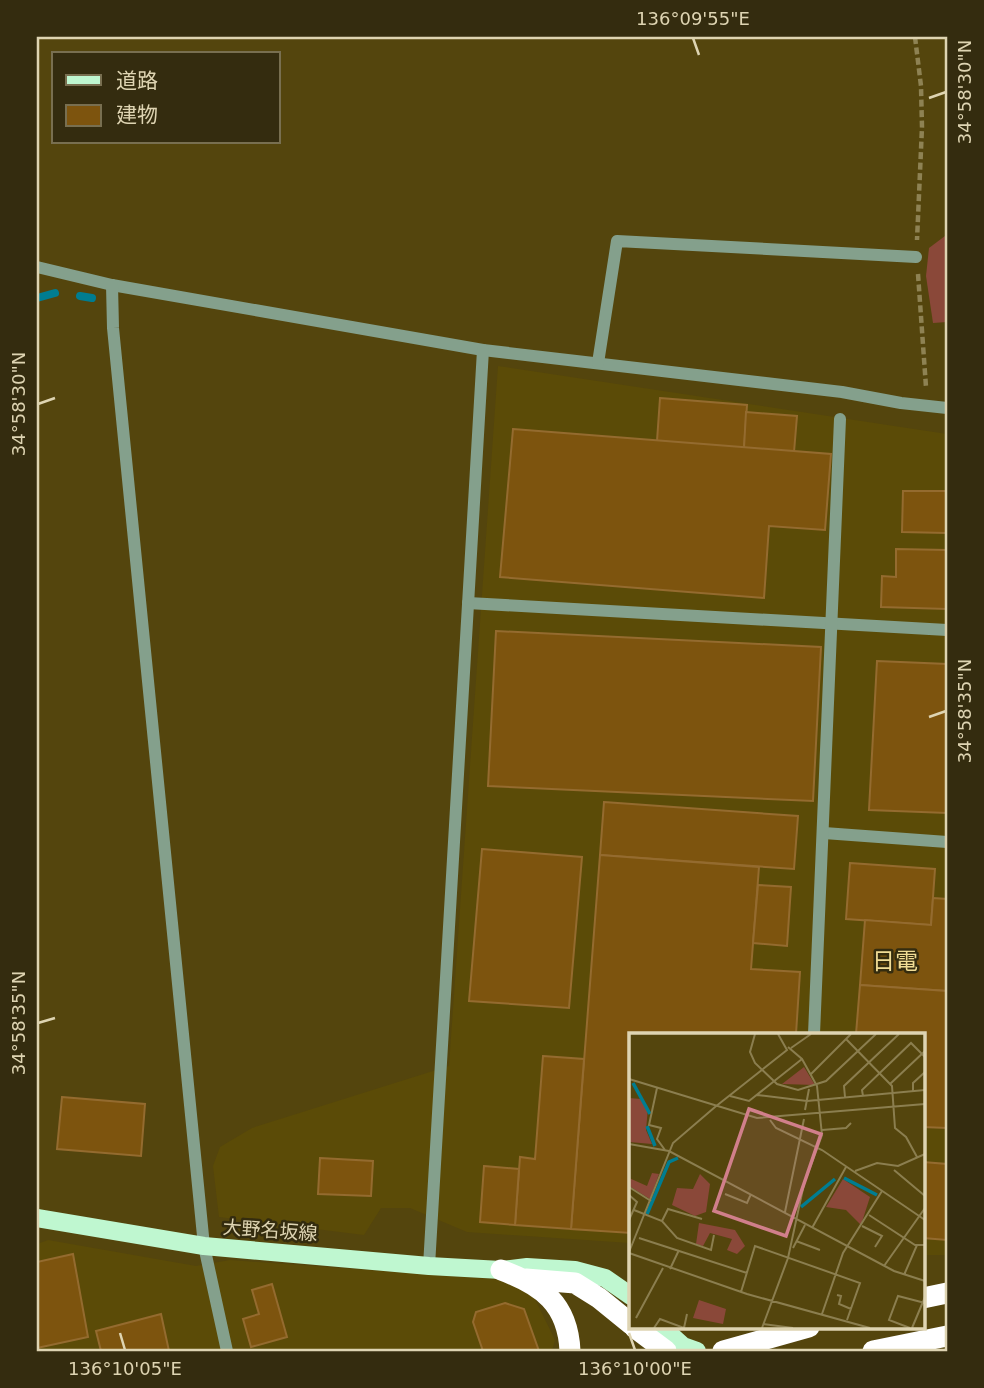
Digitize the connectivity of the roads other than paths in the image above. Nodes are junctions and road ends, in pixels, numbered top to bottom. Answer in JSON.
{"nodes":[{"id":1,"x":916,"y":257,"type":"road end"},
{"id":2,"x":37,"y":267,"type":"edge"},
{"id":3,"x":112,"y":285,"type":"junction"},
{"id":4,"x":483,"y":350,"type":"junction"},
{"id":5,"x":598,"y":363,"type":"junction"},
{"id":6,"x":947,"y":408,"type":"edge"},
{"id":7,"x":840,"y":419,"type":"dead end"},
{"id":8,"x":468,"y":603,"type":"junction"},
{"id":9,"x":832,"y":623,"type":"junction"},
{"id":10,"x":947,"y":630,"type":"edge"},
{"id":11,"x":824,"y":834,"type":"junction"},
{"id":12,"x":947,"y":842,"type":"edge"},
{"id":13,"x":814,"y":1033,"type":"edge"},
{"id":14,"x":37,"y":1218,"type":"edge"},
{"id":15,"x":204,"y":1246,"type":"junction"},
{"id":16,"x":429,"y":1266,"type":"junction"},
{"id":17,"x":501,"y":1270,"type":"junction"},
{"id":18,"x":526,"y":1279,"type":"junction"},
{"id":19,"x":947,"y":1293,"type":"edge"},
{"id":20,"x":629,"y":1295,"type":"edge"},
{"id":21,"x":925,"y":1298,"type":"edge"},
{"id":22,"x":629,"y":1323,"type":"edge"},
{"id":23,"x":636,"y":1328,"type":"edge"},
{"id":24,"x":663,"y":1328,"type":"edge"},
{"id":25,"x":805,"y":1328,"type":"edge"},
{"id":26,"x":947,"y":1336,"type":"edge"},
{"id":27,"x":947,"y":1349,"type":"edge"},
{"id":28,"x":227,"y":1351,"type":"edge"},
{"id":29,"x":570,"y":1351,"type":"edge"},
{"id":30,"x":666,"y":1351,"type":"edge"},
{"id":31,"x":697,"y":1351,"type":"edge"},
{"id":32,"x":723,"y":1351,"type":"edge"},
{"id":33,"x":873,"y":1351,"type":"edge"},
{"id":34,"x":937,"y":1351,"type":"edge"}],
"edges":[{"from":1,"to":5,"type":"street"},
{"from":2,"to":3,"type":"street"},
{"from":3,"to":4,"type":"street"},
{"from":3,"to":15,"type":"street"},
{"from":4,"to":5,"type":"street"},
{"from":4,"to":8,"type":"street"},
{"from":5,"to":6,"type":"street"},
{"from":7,"to":9,"type":"street"},
{"from":8,"to":9,"type":"street"},
{"from":8,"to":16,"type":"street"},
{"from":9,"to":10,"type":"street"},
{"from":9,"to":11,"type":"street"},
{"from":11,"to":12,"type":"street"},
{"from":11,"to":13,"type":"street"},
{"from":14,"to":15,"type":"main road","name":"大野名坂線"},
{"from":15,"to":16,"type":"main road","name":"大野名坂線"},
{"from":15,"to":28,"type":"street"},
{"from":16,"to":17,"type":"main road","name":"大野名坂線"},
{"from":17,"to":18,"type":"highway"},
{"from":17,"to":20,"type":"main road","name":"大野名坂線"},
{"from":18,"to":22,"type":"highway"},
{"from":18,"to":29,"type":"highway"},
{"from":19,"to":21,"type":"highway"},
{"from":23,"to":30,"type":"highway"},
{"from":24,"to":31,"type":"main road"},
{"from":25,"to":32,"type":"highway"},
{"from":26,"to":33,"type":"highway"},
{"from":27,"to":34,"type":"highway"}]}
